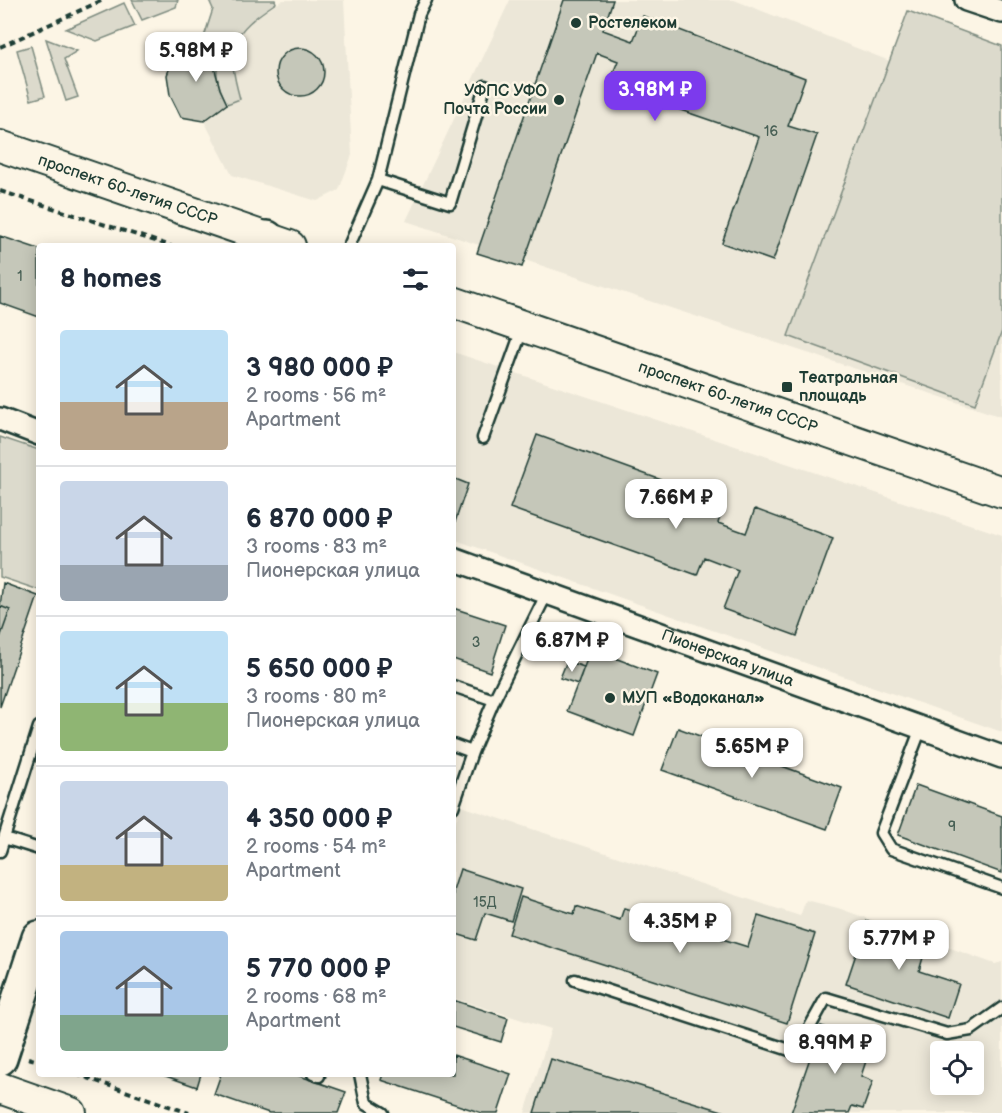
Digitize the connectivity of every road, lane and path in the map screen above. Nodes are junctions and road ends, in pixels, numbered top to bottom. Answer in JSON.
{"nodes":[{"id":1,"x":103,"y":0,"type":"edge"},
{"id":2,"x":426,"y":0,"type":"edge"},
{"id":3,"x":966,"y":0,"type":"edge"},
{"id":4,"x":1002,"y":12,"type":"edge"},
{"id":5,"x":0,"y":47,"type":"edge"},
{"id":6,"x":486,"y":86,"type":"dead end"},
{"id":7,"x":0,"y":146,"type":"edge"},
{"id":8,"x":378,"y":180,"type":"junction"},
{"id":9,"x":0,"y":191,"type":"edge"},
{"id":10,"x":162,"y":243,"type":"edge"},
{"id":11,"x":274,"y":243,"type":"edge"},
{"id":12,"x":351,"y":243,"type":"edge"},
{"id":13,"x":456,"y":303,"type":"edge"},
{"id":14,"x":523,"y":327,"type":"junction"},
{"id":15,"x":0,"y":419,"type":"edge"},
{"id":16,"x":36,"y":433,"type":"edge"},
{"id":17,"x":483,"y":438,"type":"dead end"},
{"id":18,"x":1002,"y":492,"type":"edge"},
{"id":19,"x":456,"y":560,"type":"edge"},
{"id":20,"x":547,"y":593,"type":"junction"},
{"id":21,"x":456,"y":687,"type":"edge"},
{"id":22,"x":494,"y":699,"type":"junction"},
{"id":23,"x":921,"y":728,"type":"junction"},
{"id":24,"x":36,"y":737,"type":"edge"},
{"id":25,"x":456,"y":746,"type":"edge"},
{"id":26,"x":471,"y":752,"type":"junction"},
{"id":27,"x":1002,"y":757,"type":"edge"},
{"id":28,"x":456,"y":798,"type":"edge"},
{"id":29,"x":4,"y":838,"type":"junction"},
{"id":30,"x":36,"y":848,"type":"edge"},
{"id":31,"x":0,"y":851,"type":"edge"},
{"id":32,"x":1002,"y":888,"type":"edge"},
{"id":33,"x":36,"y":948,"type":"edge"},
{"id":34,"x":575,"y":980,"type":"dead end"},
{"id":35,"x":1002,"y":1008,"type":"edge"},
{"id":36,"x":0,"y":1058,"type":"edge"},
{"id":37,"x":85,"y":1077,"type":"edge"},
{"id":38,"x":361,"y":1077,"type":"edge"},
{"id":39,"x":0,"y":1088,"type":"edge"},
{"id":40,"x":71,"y":1113,"type":"edge"},
{"id":41,"x":189,"y":1113,"type":"edge"},
{"id":42,"x":383,"y":1113,"type":"edge"}],
"edges":[{"from":1,"to":5,"type":"path"},
{"from":2,"to":8,"type":"lane"},
{"from":3,"to":4,"type":"street"},
{"from":6,"to":8,"type":"lane"},
{"from":7,"to":11,"type":"main road","name":"проспект 60-летия СССР"},
{"from":8,"to":12,"type":"lane"},
{"from":9,"to":10,"type":"path"},
{"from":13,"to":14,"type":"main road","name":"проспект 60-летия СССР"},
{"from":14,"to":17,"type":"lane"},
{"from":14,"to":18,"type":"main road","name":"проспект 60-летия СССР"},
{"from":15,"to":16,"type":"street"},
{"from":19,"to":20,"type":"street","name":"Пионерская улица"},
{"from":20,"to":22,"type":"lane"},
{"from":20,"to":23,"type":"street","name":"Пионерская улица"},
{"from":21,"to":22,"type":"lane"},
{"from":22,"to":26,"type":"lane"},
{"from":23,"to":27,"type":"street","name":"Пионерская улица"},
{"from":23,"to":32,"type":"lane"},
{"from":24,"to":29,"type":"lane"},
{"from":25,"to":26,"type":"lane"},
{"from":26,"to":28,"type":"lane"},
{"from":29,"to":30,"type":"lane"},
{"from":29,"to":31,"type":"lane"},
{"from":33,"to":36,"type":"main road"},
{"from":34,"to":35,"type":"lane"},
{"from":37,"to":41,"type":"path"},
{"from":38,"to":42,"type":"lane"},
{"from":39,"to":40,"type":"main road"}]}
